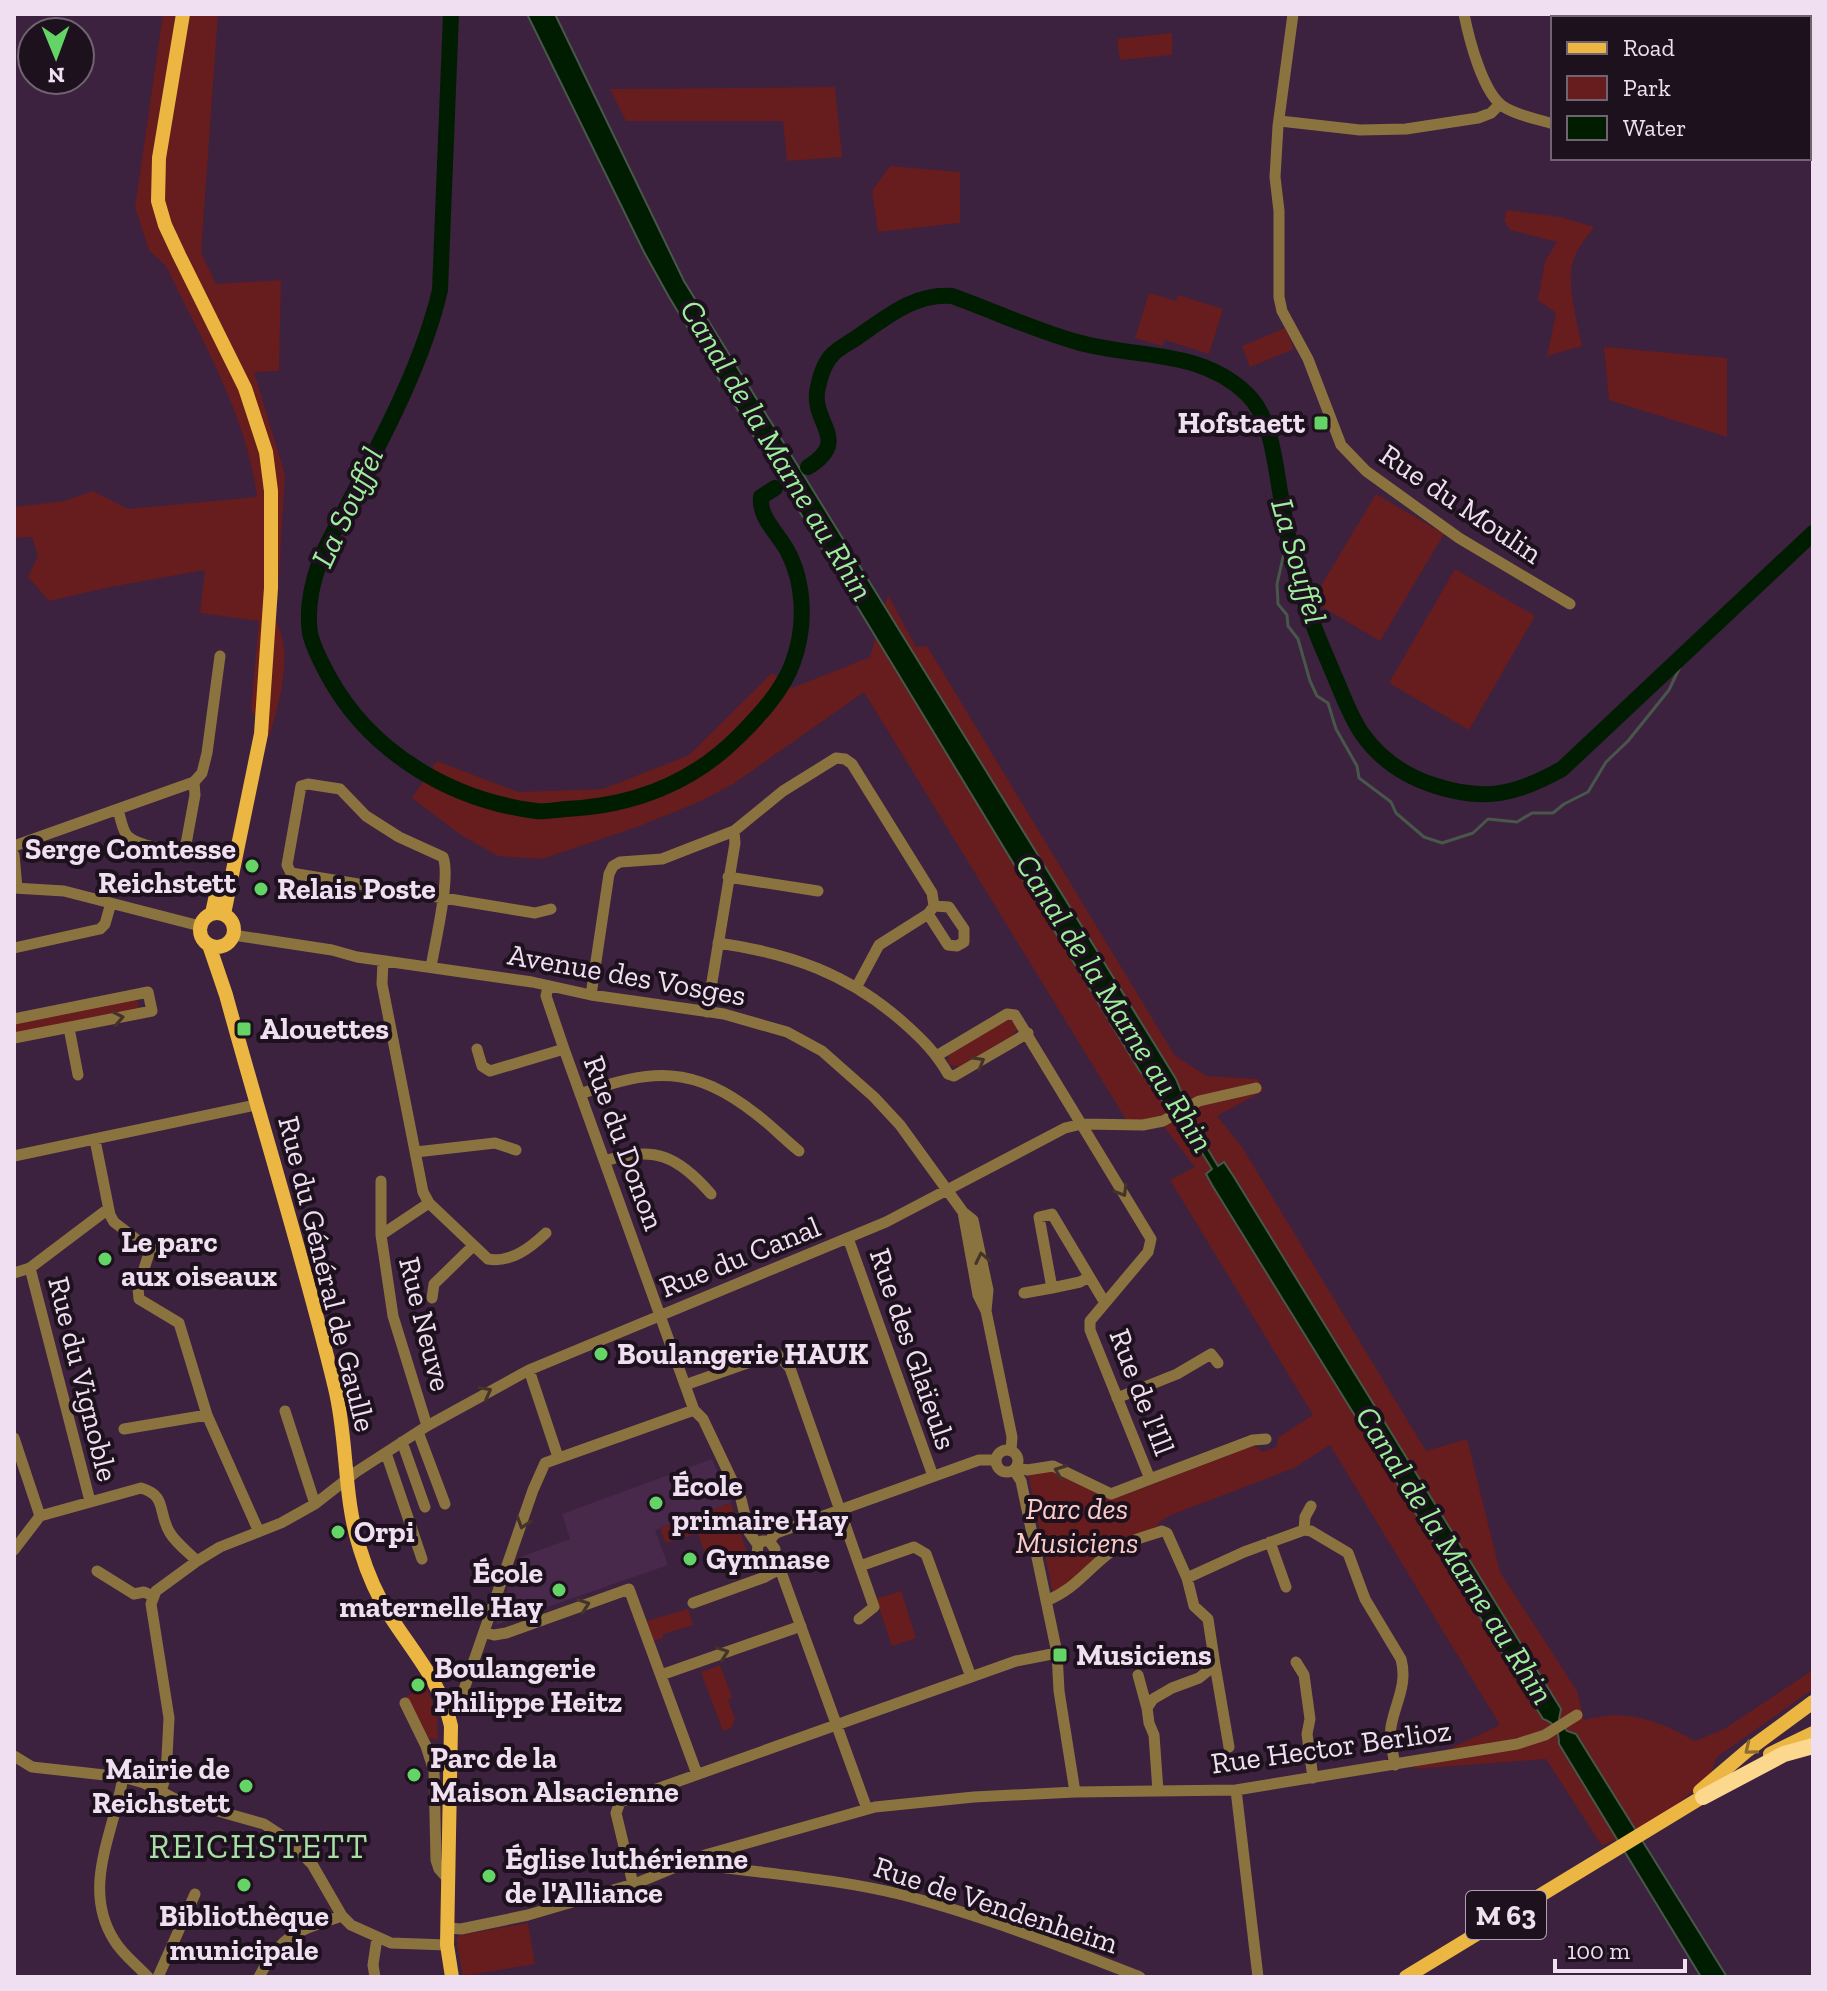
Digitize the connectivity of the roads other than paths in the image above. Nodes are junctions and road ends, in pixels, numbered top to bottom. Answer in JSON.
{"nodes":[{"id":1,"x":183,"y":14,"type":"edge"},
{"id":2,"x":1293,"y":14,"type":"edge"},
{"id":3,"x":1464,"y":14,"type":"edge"},
{"id":4,"x":1500,"y":104,"type":"junction"},
{"id":5,"x":1280,"y":121,"type":"junction"},
{"id":6,"x":1551,"y":123,"type":"edge"},
{"id":7,"x":1570,"y":604,"type":"dead end"},
{"id":8,"x":220,"y":656,"type":"dead end"},
{"id":9,"x":194,"y":782,"type":"junction"},
{"id":10,"x":118,"y":809,"type":"junction"},
{"id":11,"x":734,"y":831,"type":"junction"},
{"id":12,"x":14,"y":846,"type":"edge"},
{"id":13,"x":14,"y":855,"type":"edge"},
{"id":14,"x":728,"y":877,"type":"junction"},
{"id":15,"x":16,"y":888,"type":"edge"},
{"id":16,"x":818,"y":891,"type":"dead end"},
{"id":17,"x":441,"y":898,"type":"junction"},
{"id":18,"x":111,"y":903,"type":"junction"},
{"id":19,"x":551,"y":909,"type":"dead end"},
{"id":20,"x":218,"y":913,"type":"junction"},
{"id":21,"x":200,"y":926,"type":"junction"},
{"id":22,"x":222,"y":942,"type":"junction"},
{"id":23,"x":718,"y":943,"type":"junction"},
{"id":24,"x":14,"y":948,"type":"edge"},
{"id":25,"x":383,"y":961,"type":"junction"},
{"id":26,"x":431,"y":967,"type":"junction"},
{"id":27,"x":857,"y":986,"type":"junction"},
{"id":28,"x":548,"y":987,"type":"junction"},
{"id":29,"x":591,"y":995,"type":"junction"},
{"id":30,"x":707,"y":1012,"type":"junction"},
{"id":31,"x":14,"y":1019,"type":"edge"},
{"id":32,"x":69,"y":1028,"type":"junction"},
{"id":33,"x":1028,"y":1033,"type":"junction"},
{"id":34,"x":14,"y":1038,"type":"edge"},
{"id":35,"x":477,"y":1049,"type":"dead end"},
{"id":36,"x":564,"y":1049,"type":"junction"},
{"id":37,"x":938,"y":1055,"type":"junction"},
{"id":38,"x":78,"y":1075,"type":"dead end"},
{"id":39,"x":1256,"y":1088,"type":"dead end"},
{"id":40,"x":580,"y":1094,"type":"junction"},
{"id":41,"x":256,"y":1105,"type":"junction"},
{"id":42,"x":1082,"y":1124,"type":"junction"},
{"id":43,"x":95,"y":1140,"type":"junction"},
{"id":44,"x":516,"y":1150,"type":"dead end"},
{"id":45,"x":799,"y":1151,"type":"dead end"},
{"id":46,"x":416,"y":1152,"type":"junction"},
{"id":47,"x":14,"y":1156,"type":"edge"},
{"id":48,"x":605,"y":1161,"type":"junction"},
{"id":49,"x":381,"y":1181,"type":"dead end"},
{"id":50,"x":947,"y":1189,"type":"junction"},
{"id":51,"x":711,"y":1194,"type":"dead end"},
{"id":52,"x":429,"y":1203,"type":"junction"},
{"id":53,"x":108,"y":1209,"type":"junction"},
{"id":54,"x":546,"y":1233,"type":"dead end"},
{"id":55,"x":381,"y":1235,"type":"junction"},
{"id":56,"x":848,"y":1238,"type":"junction"},
{"id":57,"x":202,"y":1244,"type":"dead end"},
{"id":58,"x":473,"y":1246,"type":"junction"},
{"id":59,"x":150,"y":1250,"type":"junction"},
{"id":60,"x":30,"y":1268,"type":"junction"},
{"id":61,"x":14,"y":1273,"type":"edge"},
{"id":62,"x":1089,"y":1277,"type":"junction"},
{"id":63,"x":1052,"y":1288,"type":"junction"},
{"id":64,"x":1024,"y":1293,"type":"dead end"},
{"id":65,"x":432,"y":1298,"type":"dead end"},
{"id":66,"x":1105,"y":1303,"type":"junction"},
{"id":67,"x":660,"y":1315,"type":"junction"},
{"id":68,"x":1218,"y":1363,"type":"dead end"},
{"id":69,"x":529,"y":1370,"type":"junction"},
{"id":70,"x":685,"y":1385,"type":"junction"},
{"id":71,"x":1117,"y":1398,"type":"junction"},
{"id":72,"x":694,"y":1410,"type":"junction"},
{"id":73,"x":285,"y":1411,"type":"dead end"},
{"id":74,"x":207,"y":1415,"type":"junction"},
{"id":75,"x":124,"y":1429,"type":"dead end"},
{"id":76,"x":422,"y":1429,"type":"junction"},
{"id":77,"x":14,"y":1438,"type":"edge"},
{"id":78,"x":1266,"y":1439,"type":"dead end"},
{"id":79,"x":402,"y":1442,"type":"junction"},
{"id":80,"x":1011,"y":1451,"type":"junction"},
{"id":81,"x":386,"y":1453,"type":"junction"},
{"id":82,"x":558,"y":1457,"type":"junction"},
{"id":83,"x":996,"y":1460,"type":"junction"},
{"id":84,"x":1016,"y":1469,"type":"junction"},
{"id":85,"x":933,"y":1476,"type":"junction"},
{"id":86,"x":348,"y":1478,"type":"junction"},
{"id":87,"x":1150,"y":1479,"type":"junction"},
{"id":88,"x":90,"y":1501,"type":"junction"},
{"id":89,"x":315,"y":1504,"type":"junction"},
{"id":90,"x":445,"y":1504,"type":"dead end"},
{"id":91,"x":1311,"y":1506,"type":"dead end"},
{"id":92,"x":425,"y":1507,"type":"dead end"},
{"id":93,"x":840,"y":1509,"type":"junction"},
{"id":94,"x":40,"y":1516,"type":"junction"},
{"id":95,"x":1304,"y":1530,"type":"junction"},
{"id":96,"x":259,"y":1532,"type":"junction"},
{"id":97,"x":1270,"y":1542,"type":"junction"},
{"id":98,"x":763,"y":1543,"type":"junction"},
{"id":99,"x":14,"y":1550,"type":"edge"},
{"id":100,"x":422,"y":1559,"type":"dead end"},
{"id":101,"x":197,"y":1561,"type":"junction"},
{"id":102,"x":860,"y":1566,"type":"junction"},
{"id":103,"x":780,"y":1569,"type":"junction"},
{"id":104,"x":97,"y":1571,"type":"dead end"},
{"id":105,"x":1187,"y":1578,"type":"junction"},
{"id":106,"x":1286,"y":1587,"type":"dead end"},
{"id":107,"x":153,"y":1596,"type":"junction"},
{"id":108,"x":1046,"y":1601,"type":"junction"},
{"id":109,"x":693,"y":1603,"type":"dead end"},
{"id":110,"x":859,"y":1619,"type":"dead end"},
{"id":111,"x":801,"y":1626,"type":"junction"},
{"id":112,"x":486,"y":1633,"type":"junction"},
{"id":113,"x":1057,"y":1653,"type":"junction"},
{"id":114,"x":1296,"y":1662,"type":"dead end"},
{"id":115,"x":1215,"y":1665,"type":"junction"},
{"id":116,"x":661,"y":1675,"type":"junction"},
{"id":117,"x":1138,"y":1675,"type":"dead end"},
{"id":118,"x":971,"y":1677,"type":"junction"},
{"id":119,"x":1813,"y":1702,"type":"edge"},
{"id":120,"x":405,"y":1703,"type":"dead end"},
{"id":121,"x":1147,"y":1708,"type":"junction"},
{"id":122,"x":451,"y":1711,"type":"junction"},
{"id":123,"x":1574,"y":1717,"type":"dead end"},
{"id":124,"x":836,"y":1723,"type":"junction"},
{"id":125,"x":1813,"y":1733,"type":"edge"},
{"id":126,"x":1813,"y":1746,"type":"edge"},
{"id":127,"x":1229,"y":1747,"type":"dead end"},
{"id":128,"x":14,"y":1756,"type":"edge"},
{"id":129,"x":1395,"y":1765,"type":"junction"},
{"id":130,"x":697,"y":1774,"type":"junction"},
{"id":131,"x":123,"y":1777,"type":"junction"},
{"id":132,"x":1313,"y":1778,"type":"junction"},
{"id":133,"x":1236,"y":1790,"type":"junction"},
{"id":134,"x":161,"y":1791,"type":"junction"},
{"id":135,"x":1158,"y":1791,"type":"junction"},
{"id":136,"x":1075,"y":1792,"type":"junction"},
{"id":137,"x":1703,"y":1797,"type":"junction"},
{"id":138,"x":867,"y":1809,"type":"junction"},
{"id":139,"x":1658,"y":1823,"type":"junction"},
{"id":140,"x":695,"y":1860,"type":"junction"},
{"id":141,"x":449,"y":1880,"type":"junction"},
{"id":142,"x":633,"y":1884,"type":"junction"},
{"id":143,"x":195,"y":1894,"type":"dead end"},
{"id":144,"x":342,"y":1916,"type":"junction"},
{"id":145,"x":448,"y":1928,"type":"junction"},
{"id":146,"x":377,"y":1938,"type":"junction"},
{"id":147,"x":447,"y":1945,"type":"junction"},
{"id":148,"x":148,"y":1977,"type":"edge"},
{"id":149,"x":158,"y":1977,"type":"edge"},
{"id":150,"x":259,"y":1977,"type":"edge"},
{"id":151,"x":375,"y":1977,"type":"edge"},
{"id":152,"x":452,"y":1977,"type":"edge"},
{"id":153,"x":1140,"y":1977,"type":"edge"},
{"id":154,"x":1258,"y":1977,"type":"edge"},
{"id":155,"x":1406,"y":1977,"type":"edge"}],
"edges":[{"from":1,"to":20,"type":"main road"},
{"from":2,"to":5,"type":"street","name":"Rue du Moulin"},
{"from":3,"to":4,"type":"street"},
{"from":4,"to":5,"type":"street"},
{"from":4,"to":6,"type":"street"},
{"from":5,"to":7,"type":"street","name":"Rue du Moulin"},
{"from":8,"to":9,"type":"street"},
{"from":9,"to":10,"type":"street"},
{"from":9,"to":10,"type":"street"},
{"from":10,"to":12,"type":"street"},
{"from":11,"to":14,"type":"street"},
{"from":11,"to":27,"type":"street"},
{"from":11,"to":29,"type":"street"},
{"from":13,"to":15,"type":"street"},
{"from":14,"to":16,"type":"street"},
{"from":14,"to":23,"type":"street"},
{"from":15,"to":18,"type":"street"},
{"from":17,"to":17,"type":"street"},
{"from":17,"to":19,"type":"street"},
{"from":17,"to":26,"type":"street"},
{"from":18,"to":21,"type":"street"},
{"from":18,"to":24,"type":"street"},
{"from":20,"to":21,"type":"main road"},
{"from":20,"to":22,"type":"main road"},
{"from":21,"to":22,"type":"main road"},
{"from":22,"to":25,"type":"street","name":"Avenue des Vosges"},
{"from":22,"to":41,"type":"main road","name":"Rue du Général de Gaulle"},
{"from":23,"to":27,"type":"street"},
{"from":23,"to":30,"type":"street"},
{"from":25,"to":26,"type":"street","name":"Avenue des Vosges"},
{"from":25,"to":46,"type":"street"},
{"from":26,"to":28,"type":"street","name":"Avenue des Vosges"},
{"from":27,"to":37,"type":"street"},
{"from":28,"to":29,"type":"street","name":"Avenue des Vosges"},
{"from":28,"to":36,"type":"street","name":"Rue du Donon"},
{"from":29,"to":30,"type":"street","name":"Avenue des Vosges"},
{"from":30,"to":50,"type":"street","name":"Avenue des Vosges"},
{"from":32,"to":31,"type":"street","one_way":true},
{"from":32,"to":34,"type":"street"},
{"from":32,"to":38,"type":"street"},
{"from":33,"to":37,"type":"street"},
{"from":37,"to":33,"type":"street","one_way":true},
{"from":33,"to":42,"type":"street"},
{"from":35,"to":36,"type":"street"},
{"from":36,"to":40,"type":"street","name":"Rue du Donon"},
{"from":39,"to":42,"type":"street","name":"Rue du Canal"},
{"from":40,"to":45,"type":"street"},
{"from":40,"to":48,"type":"street","name":"Rue du Donon"},
{"from":41,"to":43,"type":"street"},
{"from":41,"to":86,"type":"main road","name":"Rue du Général de Gaulle"},
{"from":42,"to":50,"type":"street","name":"Rue du Canal"},
{"from":42,"to":66,"type":"street","name":"Rue de l'Ill","one_way":true},
{"from":43,"to":47,"type":"street"},
{"from":43,"to":53,"type":"street"},
{"from":44,"to":46,"type":"street"},
{"from":46,"to":52,"type":"street"},
{"from":48,"to":51,"type":"street"},
{"from":48,"to":67,"type":"street","name":"Rue du Donon"},
{"from":49,"to":55,"type":"street","name":"Rue Neuve"},
{"from":50,"to":56,"type":"street","name":"Rue du Canal"},
{"from":50,"to":80,"type":"street","name":"Avenue des Vosges"},
{"from":52,"to":55,"type":"street","name":"Rue Neuve"},
{"from":52,"to":58,"type":"street"},
{"from":53,"to":59,"type":"street"},
{"from":53,"to":60,"type":"street"},
{"from":54,"to":58,"type":"street"},
{"from":55,"to":76,"type":"street","name":"Rue Neuve"},
{"from":56,"to":67,"type":"street","name":"Rue du Canal"},
{"from":56,"to":85,"type":"street","name":"Rue des Glaïeuls"},
{"from":57,"to":59,"type":"street"},
{"from":58,"to":65,"type":"street"},
{"from":59,"to":74,"type":"street"},
{"from":60,"to":61,"type":"street"},
{"from":60,"to":88,"type":"street","name":"Rue du Vignoble"},
{"from":62,"to":63,"type":"street"},
{"from":62,"to":63,"type":"street"},
{"from":62,"to":66,"type":"street"},
{"from":63,"to":64,"type":"street"},
{"from":66,"to":71,"type":"street","name":"Rue de l'Ill"},
{"from":67,"to":69,"type":"street","name":"Rue du Canal"},
{"from":67,"to":70,"type":"street","name":"Rue du Donon"},
{"from":68,"to":71,"type":"street"},
{"from":76,"to":69,"type":"street","name":"Rue du Canal","one_way":true},
{"from":69,"to":82,"type":"street"},
{"from":70,"to":72,"type":"street","name":"Rue du Donon"},
{"from":70,"to":93,"type":"street"},
{"from":71,"to":87,"type":"street","name":"Rue de l'Ill"},
{"from":72,"to":82,"type":"street"},
{"from":72,"to":98,"type":"street","name":"Rue du Donon"},
{"from":73,"to":89,"type":"street"},
{"from":74,"to":75,"type":"street"},
{"from":74,"to":96,"type":"street"},
{"from":76,"to":79,"type":"street","name":"Rue du Canal"},
{"from":76,"to":90,"type":"street","name":"Rue Neuve"},
{"from":77,"to":94,"type":"street"},
{"from":78,"to":87,"type":"street"},
{"from":79,"to":81,"type":"street","name":"Rue du Canal"},
{"from":79,"to":92,"type":"street"},
{"from":80,"to":83,"type":"street"},
{"from":80,"to":84,"type":"street"},
{"from":81,"to":86,"type":"street","name":"Rue du Canal"},
{"from":81,"to":100,"type":"street"},
{"from":82,"to":112,"type":"street","one_way":true},
{"from":83,"to":84,"type":"street"},
{"from":83,"to":85,"type":"street"},
{"from":87,"to":84,"type":"street","name":"Rue de l'Ill","one_way":true},
{"from":84,"to":108,"type":"street"},
{"from":85,"to":93,"type":"street"},
{"from":86,"to":89,"type":"street","name":"Rue du Canal"},
{"from":86,"to":122,"type":"main road","name":"Rue du Général de Gaulle"},
{"from":88,"to":94,"type":"street"},
{"from":88,"to":101,"type":"street"},
{"from":89,"to":96,"type":"street","name":"Rue du Canal"},
{"from":91,"to":95,"type":"street"},
{"from":93,"to":98,"type":"street"},
{"from":93,"to":102,"type":"street"},
{"from":94,"to":99,"type":"street"},
{"from":95,"to":97,"type":"street"},
{"from":95,"to":129,"type":"street"},
{"from":96,"to":101,"type":"street","name":"Rue du Canal"},
{"from":97,"to":105,"type":"street"},
{"from":97,"to":106,"type":"street"},
{"from":98,"to":103,"type":"street"},
{"from":101,"to":107,"type":"street","name":"Rue du Canal"},
{"from":102,"to":110,"type":"street"},
{"from":102,"to":118,"type":"street"},
{"from":103,"to":109,"type":"street"},
{"from":103,"to":111,"type":"street"},
{"from":104,"to":107,"type":"street"},
{"from":105,"to":108,"type":"street"},
{"from":105,"to":115,"type":"street"},
{"from":107,"to":134,"type":"street"},
{"from":108,"to":113,"type":"street"},
{"from":116,"to":111,"type":"street","one_way":true},
{"from":111,"to":124,"type":"street"},
{"from":112,"to":116,"type":"street","one_way":true},
{"from":112,"to":122,"type":"street"},
{"from":113,"to":118,"type":"street"},
{"from":113,"to":136,"type":"street"},
{"from":114,"to":132,"type":"street"},
{"from":115,"to":121,"type":"street"},
{"from":115,"to":127,"type":"street"},
{"from":116,"to":130,"type":"street"},
{"from":117,"to":121,"type":"street"},
{"from":118,"to":124,"type":"street"},
{"from":119,"to":139,"type":"main road","number":"M 63","one_way":true},
{"from":120,"to":141,"type":"street"},
{"from":121,"to":135,"type":"street"},
{"from":122,"to":141,"type":"main road","name":"Rue du Général de Gaulle"},
{"from":123,"to":129,"type":"street","name":"Rue Hector Berlioz"},
{"from":124,"to":130,"type":"street"},
{"from":124,"to":138,"type":"street"},
{"from":125,"to":137,"type":"main road","number":"M 63"},
{"from":126,"to":137,"type":"highway"},
{"from":128,"to":131,"type":"street"},
{"from":129,"to":132,"type":"street","name":"Rue Hector Berlioz"},
{"from":130,"to":142,"type":"street"},
{"from":131,"to":134,"type":"street"},
{"from":131,"to":148,"type":"street"},
{"from":132,"to":133,"type":"street","name":"Rue Hector Berlioz"},
{"from":133,"to":135,"type":"street","name":"Rue Hector Berlioz"},
{"from":133,"to":154,"type":"street"},
{"from":134,"to":144,"type":"street"},
{"from":135,"to":136,"type":"street","name":"Rue Hector Berlioz"},
{"from":136,"to":138,"type":"street","name":"Rue Hector Berlioz"},
{"from":137,"to":139,"type":"main road","number":"M 63"},
{"from":138,"to":140,"type":"street","name":"Rue Hector Berlioz"},
{"from":139,"to":155,"type":"main road","number":"M 63"},
{"from":140,"to":142,"type":"street","name":"Rue Hector Berlioz"},
{"from":140,"to":153,"type":"street","name":"Rue de Vendenheim"},
{"from":141,"to":145,"type":"main road","name":"Rue du Général de Gaulle"},
{"from":142,"to":145,"type":"street","name":"Rue Hector Berlioz"},
{"from":143,"to":149,"type":"street"},
{"from":144,"to":146,"type":"street"},
{"from":144,"to":150,"type":"street"},
{"from":145,"to":147,"type":"main road","name":"Rue du Général de Gaulle"},
{"from":146,"to":147,"type":"street"},
{"from":146,"to":151,"type":"street"},
{"from":147,"to":152,"type":"main road","name":"Rue du Général de Gaulle"}]}
